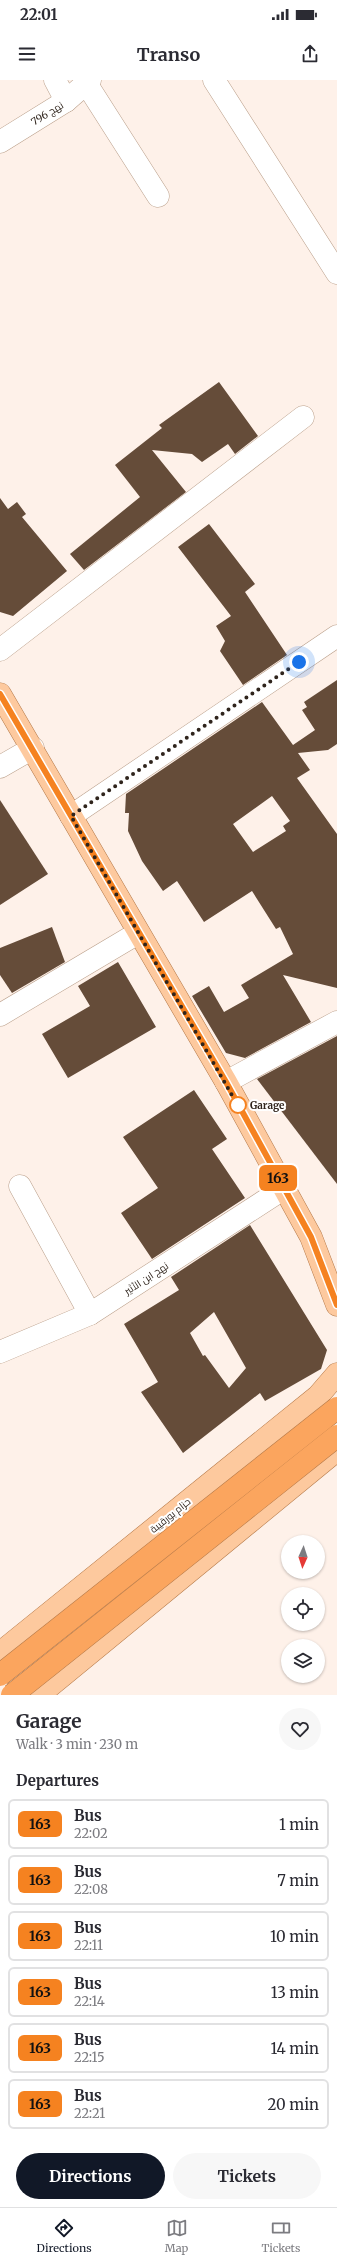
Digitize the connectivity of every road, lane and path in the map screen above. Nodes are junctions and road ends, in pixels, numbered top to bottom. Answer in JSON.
{"nodes":[{"id":1,"x":55,"y":80,"type":"edge"},
{"id":2,"x":214,"y":80,"type":"edge"},
{"id":3,"x":88,"y":82,"type":"edge"},
{"id":4,"x":66,"y":101,"type":"junction"},
{"id":5,"x":0,"y":142,"type":"edge"},
{"id":6,"x":158,"y":196,"type":"dead end"},
{"id":7,"x":337,"y":273,"type":"edge"},
{"id":8,"x":304,"y":417,"type":"dead end"},
{"id":9,"x":337,"y":636,"type":"edge"},
{"id":10,"x":0,"y":650,"type":"edge"},
{"id":11,"x":0,"y":694,"type":"edge"},
{"id":12,"x":33,"y":748,"type":"junction"},
{"id":13,"x":0,"y":767,"type":"edge"},
{"id":14,"x":71,"y":816,"type":"junction"},
{"id":15,"x":138,"y":934,"type":"junction"},
{"id":16,"x":0,"y":1016,"type":"edge"},
{"id":17,"x":337,"y":1022,"type":"edge"},
{"id":18,"x":226,"y":1082,"type":"junction"},
{"id":19,"x":20,"y":1186,"type":"dead end"},
{"id":20,"x":283,"y":1189,"type":"junction"},
{"id":21,"x":311,"y":1237,"type":"junction"},
{"id":22,"x":337,"y":1267,"type":"edge"},
{"id":23,"x":337,"y":1305,"type":"edge"},
{"id":24,"x":90,"y":1314,"type":"junction"},
{"id":25,"x":0,"y":1352,"type":"edge"},
{"id":26,"x":337,"y":1374,"type":"edge"},
{"id":27,"x":337,"y":1408,"type":"edge"},
{"id":28,"x":337,"y":1436,"type":"edge"},
{"id":29,"x":337,"y":1450,"type":"edge"},
{"id":30,"x":7,"y":1647,"type":"edge"},
{"id":31,"x":0,"y":1675,"type":"edge"},
{"id":32,"x":42,"y":1692,"type":"edge"},
{"id":33,"x":12,"y":1695,"type":"edge"}],
"edges":[{"from":1,"to":4,"type":"street"},
{"from":2,"to":7,"type":"street"},
{"from":3,"to":4,"type":"street","name":"نهج 796"},
{"from":3,"to":6,"type":"street"},
{"from":4,"to":5,"type":"street","name":"نهج 796"},
{"from":8,"to":10,"type":"street"},
{"from":9,"to":14,"type":"street"},
{"from":11,"to":12,"type":"main road"},
{"from":12,"to":13,"type":"street"},
{"from":12,"to":14,"type":"main road"},
{"from":14,"to":15,"type":"main road"},
{"from":15,"to":16,"type":"street"},
{"from":15,"to":18,"type":"main road"},
{"from":17,"to":18,"type":"street"},
{"from":18,"to":20,"type":"main road"},
{"from":19,"to":24,"type":"street"},
{"from":20,"to":21,"type":"main road"},
{"from":20,"to":24,"type":"street","name":"نهج ابن الأثير"},
{"from":21,"to":22,"type":"main road"},
{"from":21,"to":23,"type":"main road"},
{"from":24,"to":25,"type":"street","name":"نهج ابن الأثير"},
{"from":26,"to":30,"type":"main road","name":"حزام بورقيبة"},
{"from":27,"to":31,"type":"highway","name":"حزام بورقيبة","bridge":true},
{"from":28,"to":33,"type":"highway","bridge":true},
{"from":29,"to":32,"type":"main road"},
{"from":30,"to":32,"type":"main road"}]}
